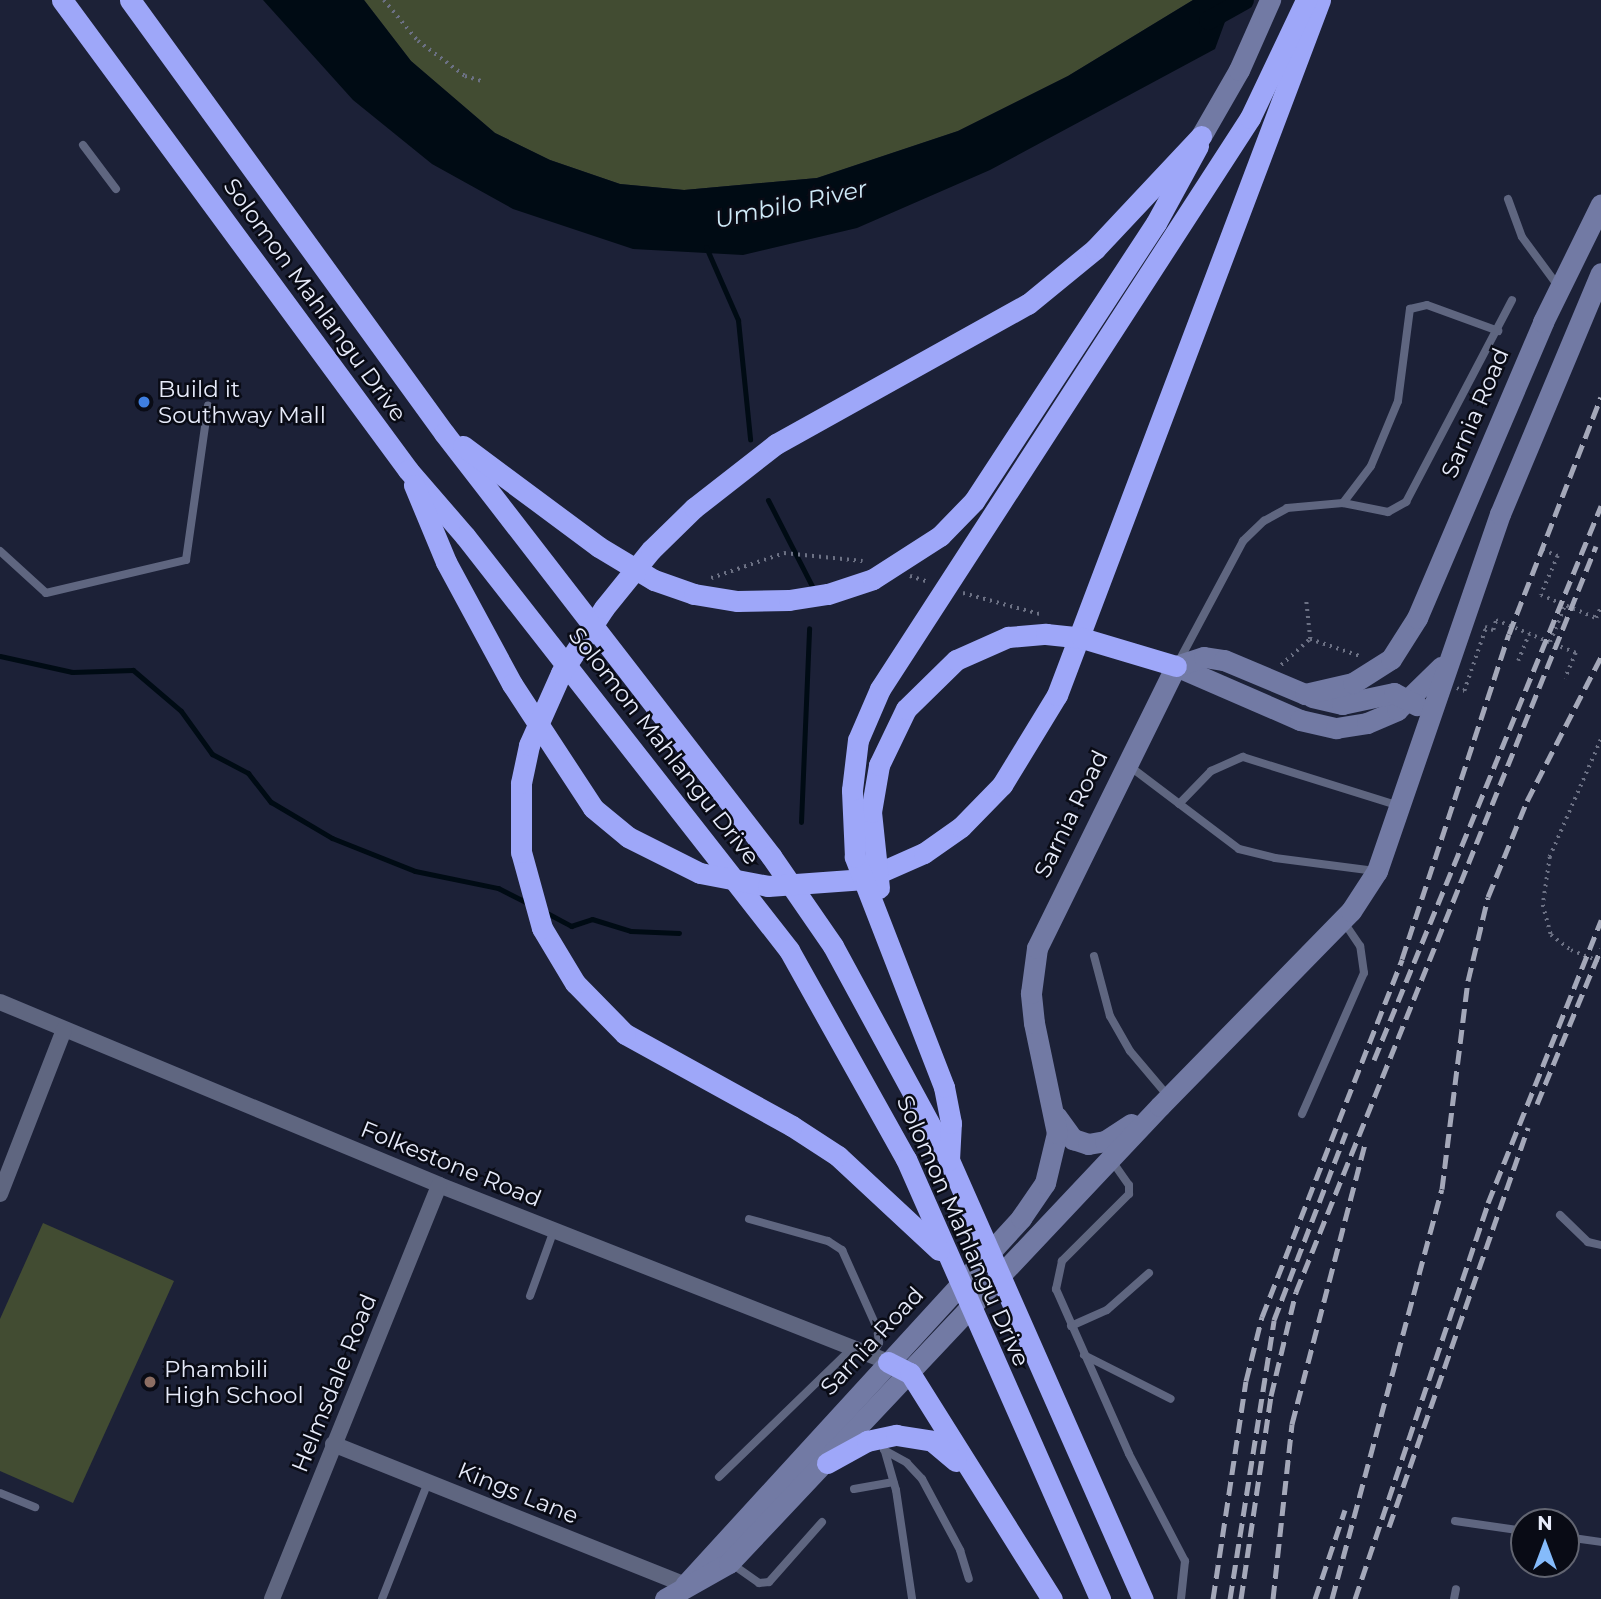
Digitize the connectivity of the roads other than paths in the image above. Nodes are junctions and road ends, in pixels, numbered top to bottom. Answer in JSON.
{"nodes":[{"id":1,"x":62,"y":0,"type":"edge"},
{"id":2,"x":130,"y":0,"type":"edge"},
{"id":3,"x":1313,"y":2,"type":"edge"},
{"id":4,"x":1267,"y":9,"type":"edge"},
{"id":5,"x":1201,"y":136,"type":"junction"},
{"id":6,"x":83,"y":145,"type":"dead end"},
{"id":7,"x":116,"y":189,"type":"dead end"},
{"id":8,"x":1508,"y":199,"type":"dead end"},
{"id":9,"x":1601,"y":204,"type":"edge"},
{"id":10,"x":1601,"y":273,"type":"edge"},
{"id":11,"x":1559,"y":288,"type":"junction"},
{"id":12,"x":1512,"y":300,"type":"dead end"},
{"id":13,"x":1498,"y":331,"type":"junction"},
{"id":14,"x":208,"y":406,"type":"dead end"},
{"id":15,"x":444,"y":433,"type":"junction"},
{"id":16,"x":408,"y":471,"type":"junction"},
{"id":17,"x":1343,"y":503,"type":"junction"},
{"id":18,"x":0,"y":551,"type":"edge"},
{"id":19,"x":1452,"y":653,"type":"junction"},
{"id":20,"x":1176,"y":666,"type":"junction"},
{"id":21,"x":1305,"y":694,"type":"junction"},
{"id":22,"x":1412,"y":699,"type":"junction"},
{"id":23,"x":1429,"y":721,"type":"junction"},
{"id":24,"x":1125,"y":763,"type":"junction"},
{"id":25,"x":1180,"y":804,"type":"junction"},
{"id":26,"x":1401,"y":806,"type":"junction"},
{"id":27,"x":1377,"y":871,"type":"junction"},
{"id":28,"x":1343,"y":920,"type":"junction"},
{"id":29,"x":885,"y":931,"type":"junction"},
{"id":30,"x":1094,"y":956,"type":"dead end"},
{"id":31,"x":0,"y":1002,"type":"edge"},
{"id":32,"x":64,"y":1030,"type":"junction"},
{"id":33,"x":1164,"y":1102,"type":"junction"},
{"id":34,"x":1054,"y":1113,"type":"junction"},
{"id":35,"x":1302,"y":1114,"type":"dead end"},
{"id":36,"x":1110,"y":1159,"type":"junction"},
{"id":37,"x":949,"y":1160,"type":"junction"},
{"id":38,"x":439,"y":1185,"type":"junction"},
{"id":39,"x":0,"y":1194,"type":"edge"},
{"id":40,"x":1560,"y":1215,"type":"dead end"},
{"id":41,"x":750,"y":1219,"type":"dead end"},
{"id":42,"x":554,"y":1230,"type":"junction"},
{"id":43,"x":1601,"y":1245,"type":"edge"},
{"id":44,"x":945,"y":1255,"type":"junction"},
{"id":45,"x":1149,"y":1273,"type":"dead end"},
{"id":46,"x":530,"y":1296,"type":"dead end"},
{"id":47,"x":1071,"y":1326,"type":"junction"},
{"id":48,"x":852,"y":1347,"type":"junction"},
{"id":49,"x":1084,"y":1355,"type":"junction"},
{"id":50,"x":880,"y":1358,"type":"junction"},
{"id":51,"x":910,"y":1373,"type":"junction"},
{"id":52,"x":1171,"y":1399,"type":"dead end"},
{"id":53,"x":883,"y":1443,"type":"junction"},
{"id":54,"x":333,"y":1444,"type":"junction"},
{"id":55,"x":827,"y":1463,"type":"junction"},
{"id":56,"x":719,"y":1477,"type":"dead end"},
{"id":57,"x":428,"y":1482,"type":"junction"},
{"id":58,"x":894,"y":1482,"type":"junction"},
{"id":59,"x":854,"y":1489,"type":"dead end"},
{"id":60,"x":0,"y":1493,"type":"edge"},
{"id":61,"x":988,"y":1500,"type":"junction"},
{"id":62,"x":35,"y":1507,"type":"dead end"},
{"id":63,"x":1455,"y":1521,"type":"dead end"},
{"id":64,"x":822,"y":1522,"type":"dead end"},
{"id":65,"x":1510,"y":1529,"type":"edge"},
{"id":66,"x":1580,"y":1539,"type":"edge"},
{"id":67,"x":1601,"y":1542,"type":"edge"},
{"id":68,"x":729,"y":1563,"type":"junction"},
{"id":69,"x":969,"y":1579,"type":"dead end"},
{"id":70,"x":685,"y":1585,"type":"junction"},
{"id":71,"x":272,"y":1599,"type":"edge"},
{"id":72,"x":382,"y":1599,"type":"edge"},
{"id":73,"x":666,"y":1599,"type":"edge"},
{"id":74,"x":912,"y":1599,"type":"edge"},
{"id":75,"x":1052,"y":1599,"type":"edge"},
{"id":76,"x":1100,"y":1599,"type":"edge"},
{"id":77,"x":1143,"y":1599,"type":"edge"},
{"id":78,"x":1181,"y":1599,"type":"edge"}],
"edges":[{"from":1,"to":16,"type":"highway","name":"Solomon Mahlangu Drive"},
{"from":2,"to":15,"type":"highway","name":"Solomon Mahlangu Drive"},
{"from":3,"to":16,"type":"highway"},
{"from":3,"to":29,"type":"highway"},
{"from":4,"to":5,"type":"main road"},
{"from":5,"to":15,"type":"highway"},
{"from":5,"to":44,"type":"highway"},
{"from":6,"to":7,"type":"lane"},
{"from":8,"to":11,"type":"lane"},
{"from":9,"to":11,"type":"main road","name":"Sarnia Road"},
{"from":10,"to":19,"type":"main road","name":"Sarnia Road"},
{"from":11,"to":21,"type":"main road","name":"Sarnia Road"},
{"from":12,"to":13,"type":"lane"},
{"from":13,"to":17,"type":"lane"},
{"from":13,"to":17,"type":"lane"},
{"from":14,"to":18,"type":"lane"},
{"from":15,"to":37,"type":"highway","name":"Solomon Mahlangu Drive"},
{"from":16,"to":44,"type":"highway","name":"Solomon Mahlangu Drive"},
{"from":17,"to":20,"type":"lane"},
{"from":19,"to":22,"type":"main road"},
{"from":19,"to":23,"type":"main road","name":"Sarnia Road"},
{"from":20,"to":21,"type":"main road","name":"Sarnia Road"},
{"from":20,"to":22,"type":"main road"},
{"from":20,"to":24,"type":"main road","name":"Sarnia Road"},
{"from":20,"to":29,"type":"highway"},
{"from":21,"to":22,"type":"main road"},
{"from":22,"to":23,"type":"main road"},
{"from":23,"to":26,"type":"main road","name":"Sarnia Road"},
{"from":24,"to":25,"type":"lane"},
{"from":24,"to":34,"type":"main road","name":"Sarnia Road"},
{"from":25,"to":26,"type":"lane"},
{"from":25,"to":27,"type":"lane"},
{"from":26,"to":27,"type":"main road","name":"Sarnia Road"},
{"from":27,"to":28,"type":"main road","name":"Sarnia Road"},
{"from":28,"to":33,"type":"main road","name":"Sarnia Road"},
{"from":28,"to":35,"type":"lane"},
{"from":29,"to":37,"type":"highway"},
{"from":30,"to":33,"type":"lane"},
{"from":31,"to":32,"type":"street","name":"Folkestone Road"},
{"from":32,"to":38,"type":"street","name":"Folkestone Road"},
{"from":32,"to":39,"type":"street"},
{"from":33,"to":34,"type":"main road"},
{"from":33,"to":36,"type":"main road","name":"Sarnia Road"},
{"from":34,"to":50,"type":"main road","name":"Sarnia Road"},
{"from":36,"to":47,"type":"lane"},
{"from":36,"to":51,"type":"main road","name":"Sarnia Road"},
{"from":37,"to":77,"type":"highway","name":"Solomon Mahlangu Drive"},
{"from":38,"to":42,"type":"street","name":"Folkestone Road"},
{"from":38,"to":54,"type":"street","name":"Helmsdale Road"},
{"from":40,"to":43,"type":"lane"},
{"from":41,"to":50,"type":"lane"},
{"from":42,"to":46,"type":"lane"},
{"from":42,"to":48,"type":"street","name":"Folkestone Road"},
{"from":44,"to":76,"type":"highway","name":"Solomon Mahlangu Drive"},
{"from":45,"to":47,"type":"lane"},
{"from":47,"to":49,"type":"lane"},
{"from":48,"to":50,"type":"street","name":"Folkestone Road"},
{"from":48,"to":56,"type":"lane"},
{"from":49,"to":52,"type":"lane"},
{"from":49,"to":78,"type":"lane"},
{"from":50,"to":51,"type":"highway"},
{"from":50,"to":70,"type":"main road","name":"Sarnia Road"},
{"from":51,"to":55,"type":"main road","name":"Sarnia Road"},
{"from":51,"to":61,"type":"highway"},
{"from":53,"to":55,"type":"highway"},
{"from":53,"to":58,"type":"lane"},
{"from":53,"to":61,"type":"highway"},
{"from":53,"to":69,"type":"lane"},
{"from":54,"to":57,"type":"street","name":"Kings Lane"},
{"from":54,"to":71,"type":"street","name":"Helmsdale Road"},
{"from":55,"to":68,"type":"main road","name":"Sarnia Road"},
{"from":57,"to":70,"type":"street","name":"Kings Lane"},
{"from":57,"to":72,"type":"lane"},
{"from":58,"to":59,"type":"lane"},
{"from":58,"to":74,"type":"lane"},
{"from":60,"to":62,"type":"lane"},
{"from":61,"to":75,"type":"highway"},
{"from":63,"to":65,"type":"lane"},
{"from":64,"to":68,"type":"lane"},
{"from":66,"to":67,"type":"lane"},
{"from":68,"to":70,"type":"main road","name":"Sarnia Road"},
{"from":70,"to":73,"type":"main road","name":"Sarnia Road"}]}
